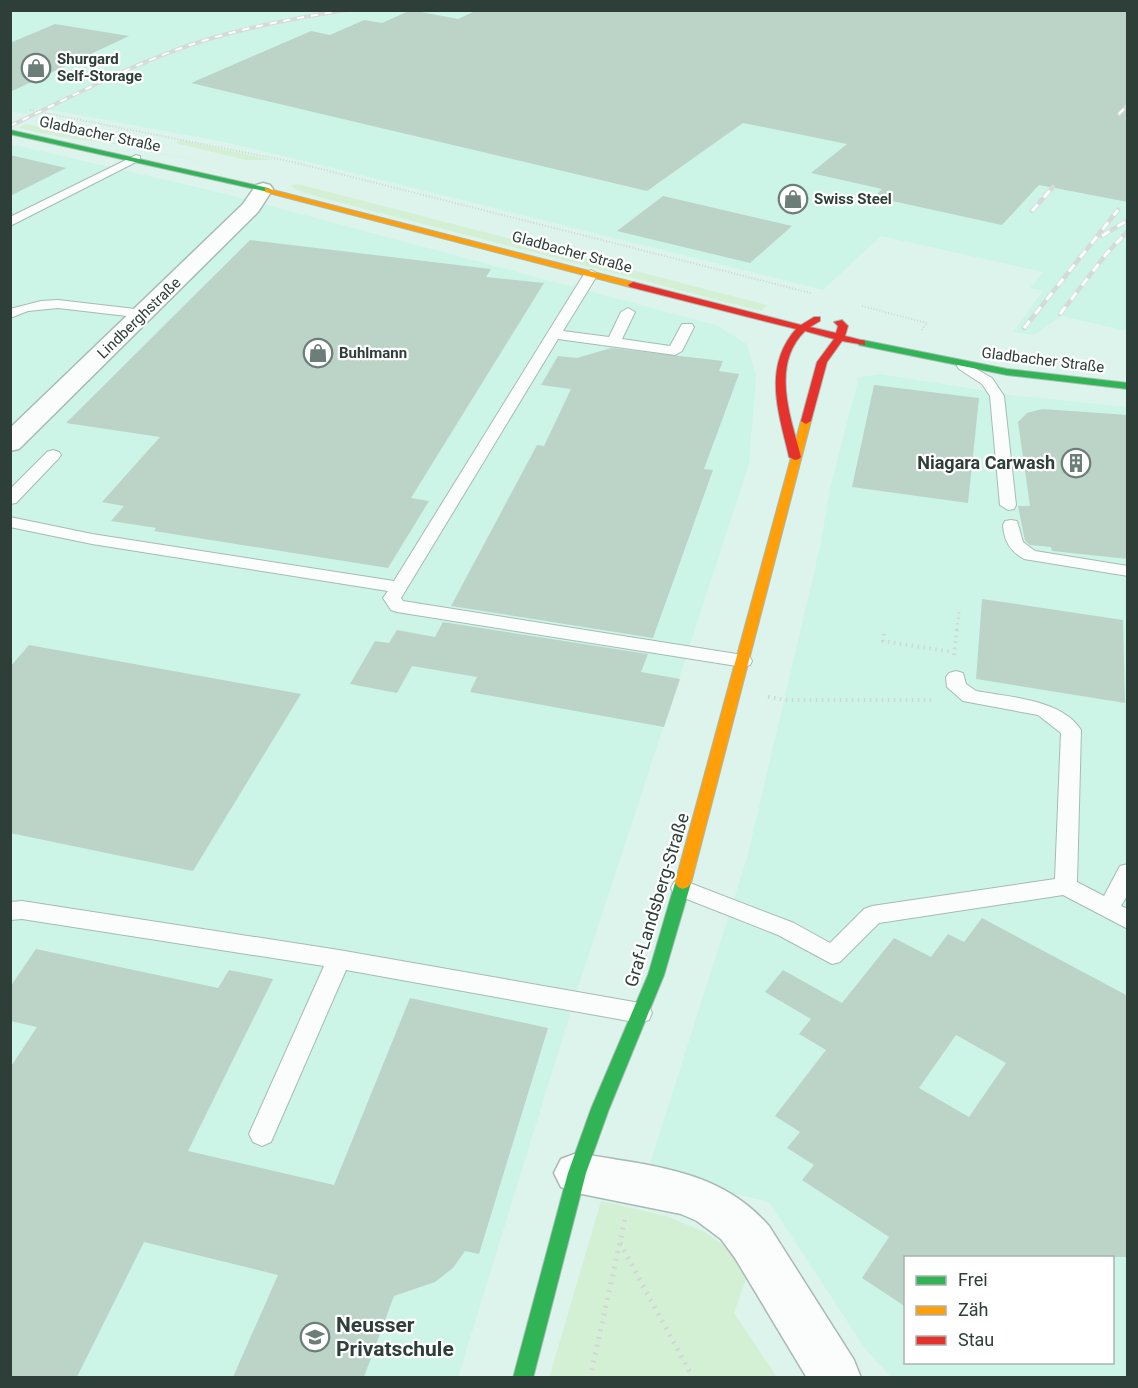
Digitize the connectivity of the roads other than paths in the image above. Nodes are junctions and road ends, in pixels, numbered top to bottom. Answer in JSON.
{"nodes":[{"id":1,"x":10,"y":132,"type":"edge"},
{"id":2,"x":136,"y":158,"type":"junction"},
{"id":3,"x":268,"y":181,"type":"junction"},
{"id":4,"x":10,"y":222,"type":"edge"},
{"id":5,"x":591,"y":274,"type":"junction"},
{"id":6,"x":801,"y":308,"type":"dead end"},
{"id":7,"x":628,"y":312,"type":"dead end"},
{"id":8,"x":10,"y":314,"type":"edge"},
{"id":9,"x":144,"y":314,"type":"junction"},
{"id":10,"x":834,"y":316,"type":"junction"},
{"id":11,"x":855,"y":321,"type":"dead end"},
{"id":12,"x":687,"y":327,"type":"dead end"},
{"id":13,"x":799,"y":328,"type":"junction"},
{"id":14,"x":554,"y":334,"type":"junction"},
{"id":15,"x":839,"y":339,"type":"junction"},
{"id":16,"x":613,"y":343,"type":"junction"},
{"id":17,"x":964,"y":366,"type":"junction"},
{"id":18,"x":1128,"y":386,"type":"edge"},
{"id":19,"x":10,"y":443,"type":"edge"},
{"id":20,"x":53,"y":455,"type":"dead end"},
{"id":21,"x":796,"y":462,"type":"junction"},
{"id":22,"x":10,"y":499,"type":"edge"},
{"id":23,"x":1008,"y":505,"type":"dead end"},
{"id":24,"x":10,"y":522,"type":"edge"},
{"id":25,"x":1011,"y":525,"type":"dead end"},
{"id":26,"x":1128,"y":571,"type":"edge"},
{"id":27,"x":399,"y":587,"type":"junction"},
{"id":28,"x":742,"y":661,"type":"junction"},
{"id":29,"x":956,"y":677,"type":"road end"},
{"id":30,"x":1128,"y":872,"type":"edge"},
{"id":31,"x":1066,"y":885,"type":"junction"},
{"id":32,"x":682,"y":888,"type":"junction"},
{"id":33,"x":10,"y":911,"type":"edge"},
{"id":34,"x":1118,"y":914,"type":"edge"},
{"id":35,"x":339,"y":959,"type":"junction"},
{"id":36,"x":640,"y":1013,"type":"junction"},
{"id":37,"x":262,"y":1134,"type":"dead end"},
{"id":38,"x":577,"y":1173,"type":"junction"},
{"id":39,"x":523,"y":1377,"type":"edge"},
{"id":40,"x":836,"y":1377,"type":"edge"}],
"edges":[{"from":1,"to":2,"type":"main road","name":"Gladbacher Straße"},
{"from":2,"to":3,"type":"main road","name":"Gladbacher Straße"},
{"from":2,"to":4,"type":"lane"},
{"from":3,"to":5,"type":"main road","name":"Gladbacher Straße"},
{"from":3,"to":9,"type":"street","name":"Lindberghstraße"},
{"from":5,"to":13,"type":"main road","name":"Gladbacher Straße"},
{"from":5,"to":14,"type":"lane"},
{"from":6,"to":10,"type":"main road"},
{"from":7,"to":16,"type":"lane"},
{"from":8,"to":9,"type":"lane"},
{"from":9,"to":19,"type":"street","name":"Lindberghstraße"},
{"from":10,"to":11,"type":"main road"},
{"from":10,"to":13,"type":"main road"},
{"from":10,"to":15,"type":"main road"},
{"from":12,"to":16,"type":"lane"},
{"from":13,"to":15,"type":"main road","name":"Gladbacher Straße"},
{"from":13,"to":21,"type":"main road","name":"Graf-Landsberg-Straße"},
{"from":14,"to":16,"type":"lane"},
{"from":14,"to":27,"type":"lane"},
{"from":15,"to":17,"type":"main road","name":"Gladbacher Straße"},
{"from":15,"to":21,"type":"main road","name":"Graf-Landsberg-Straße"},
{"from":17,"to":18,"type":"main road","name":"Gladbacher Straße"},
{"from":17,"to":23,"type":"lane"},
{"from":20,"to":22,"type":"lane"},
{"from":21,"to":28,"type":"main road","name":"Graf-Landsberg-Straße"},
{"from":24,"to":27,"type":"lane"},
{"from":25,"to":26,"type":"lane"},
{"from":27,"to":28,"type":"lane"},
{"from":28,"to":32,"type":"main road","name":"Graf-Landsberg-Straße"},
{"from":29,"to":31,"type":"lane"},
{"from":30,"to":34,"type":"lane"},
{"from":31,"to":32,"type":"lane"},
{"from":31,"to":34,"type":"lane"},
{"from":32,"to":36,"type":"main road","name":"Graf-Landsberg-Straße"},
{"from":33,"to":35,"type":"lane"},
{"from":35,"to":36,"type":"lane"},
{"from":35,"to":37,"type":"lane"},
{"from":36,"to":38,"type":"main road","name":"Graf-Landsberg-Straße"},
{"from":38,"to":39,"type":"main road","name":"Graf-Landsberg-Straße"},
{"from":38,"to":40,"type":"street"}]}
